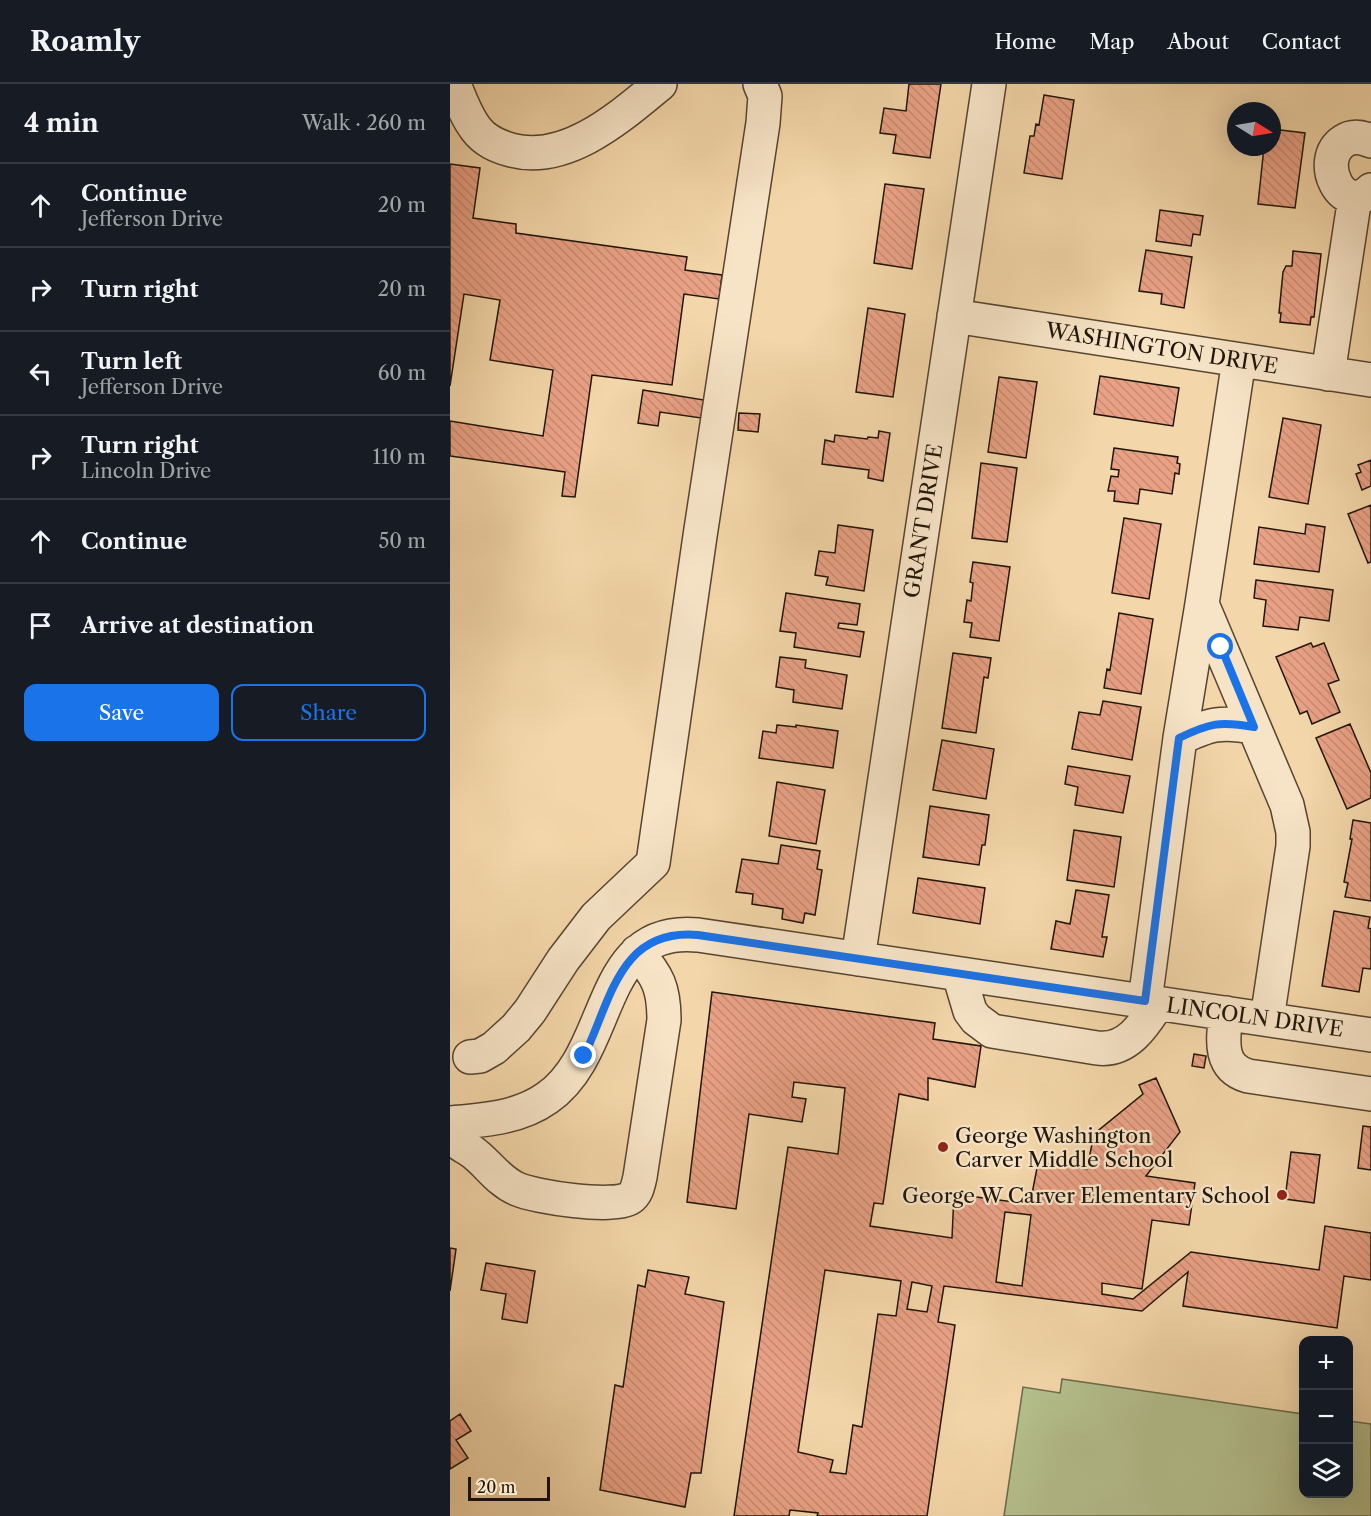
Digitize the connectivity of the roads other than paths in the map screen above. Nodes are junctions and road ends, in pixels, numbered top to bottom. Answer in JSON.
{"nodes":[{"id":1,"x":454,"y":84,"type":"edge"},
{"id":2,"x":660,"y":84,"type":"edge"},
{"id":3,"x":760,"y":84,"type":"edge"},
{"id":4,"x":989,"y":84,"type":"edge"},
{"id":5,"x":1371,"y":141,"type":"edge"},
{"id":6,"x":1363,"y":193,"type":"edge"},
{"id":7,"x":954,"y":316,"type":"junction"},
{"id":8,"x":1239,"y":360,"type":"junction"},
{"id":9,"x":1328,"y":374,"type":"junction"},
{"id":10,"x":1371,"y":380,"type":"edge"},
{"id":11,"x":1202,"y":604,"type":"junction"},
{"id":12,"x":1254,"y":727,"type":"junction"},
{"id":13,"x":1179,"y":738,"type":"junction"},
{"id":14,"x":638,"y":952,"type":"junction"},
{"id":15,"x":858,"y":959,"type":"junction"},
{"id":16,"x":959,"y":974,"type":"junction"},
{"id":17,"x":1151,"y":1002,"type":"junction"},
{"id":18,"x":1226,"y":1013,"type":"junction"},
{"id":19,"x":1267,"y":1019,"type":"junction"},
{"id":20,"x":1371,"y":1035,"type":"edge"},
{"id":21,"x":470,"y":1057,"type":"dead end"},
{"id":22,"x":1371,"y":1094,"type":"edge"},
{"id":23,"x":450,"y":1125,"type":"edge"}],
"edges":[{"from":1,"to":2,"type":"street"},
{"from":3,"to":21,"type":"street"},
{"from":4,"to":7,"type":"street","name":"GRANT DRIVE"},
{"from":5,"to":6,"type":"street"},
{"from":6,"to":9,"type":"street"},
{"from":7,"to":8,"type":"street","name":"WASHINGTON DRIVE"},
{"from":7,"to":15,"type":"street","name":"GRANT DRIVE"},
{"from":8,"to":9,"type":"street","name":"WASHINGTON DRIVE"},
{"from":8,"to":11,"type":"street"},
{"from":9,"to":10,"type":"street","name":"WASHINGTON DRIVE"},
{"from":11,"to":12,"type":"street"},
{"from":11,"to":13,"type":"street"},
{"from":12,"to":13,"type":"street"},
{"from":12,"to":19,"type":"street"},
{"from":13,"to":17,"type":"street"},
{"from":14,"to":15,"type":"street","name":"LINCOLN DRIVE"},
{"from":14,"to":23,"type":"street"},
{"from":14,"to":23,"type":"street"},
{"from":15,"to":16,"type":"street","name":"LINCOLN DRIVE"},
{"from":16,"to":17,"type":"street","name":"LINCOLN DRIVE"},
{"from":16,"to":17,"type":"street"},
{"from":17,"to":18,"type":"street","name":"LINCOLN DRIVE"},
{"from":18,"to":19,"type":"street","name":"LINCOLN DRIVE"},
{"from":18,"to":22,"type":"street"},
{"from":19,"to":20,"type":"street","name":"LINCOLN DRIVE"}]}
